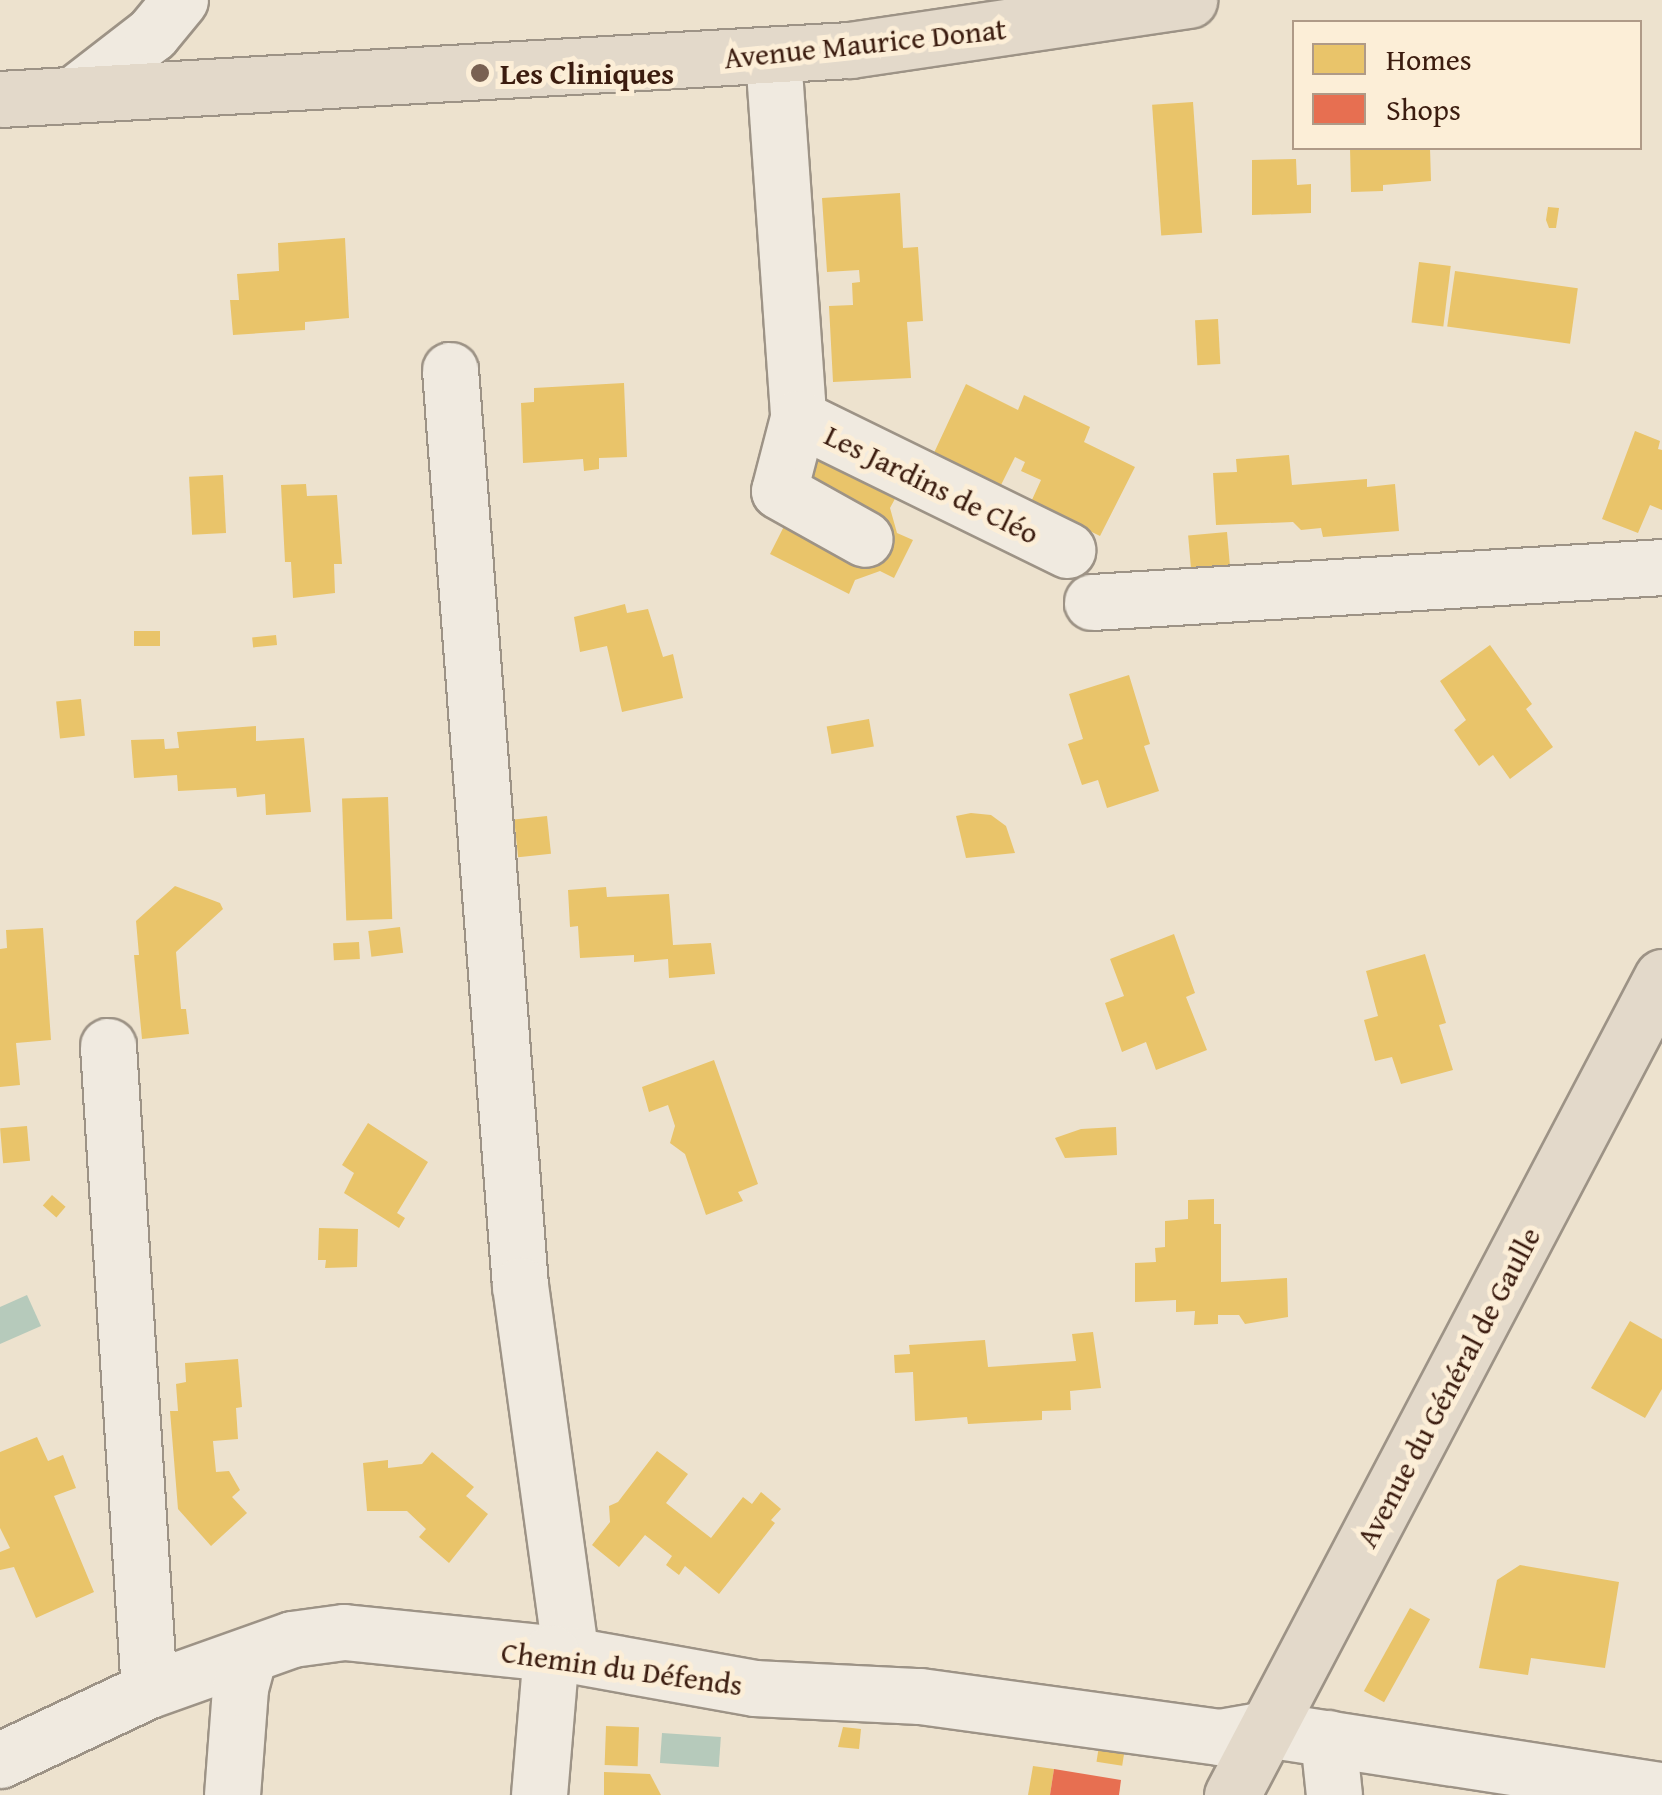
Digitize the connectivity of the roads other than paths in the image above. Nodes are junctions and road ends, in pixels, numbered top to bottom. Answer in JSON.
{"nodes":[{"id":1,"x":180,"y":0,"type":"edge"},
{"id":2,"x":1188,"y":0,"type":"edge"},
{"id":3,"x":1044,"y":11,"type":"edge"},
{"id":4,"x":773,"y":56,"type":"junction"},
{"id":5,"x":72,"y":95,"type":"junction"},
{"id":6,"x":0,"y":99,"type":"edge"},
{"id":7,"x":450,"y":370,"type":"dead end"},
{"id":8,"x":798,"y":418,"type":"junction"},
{"id":9,"x":865,"y":539,"type":"dead end"},
{"id":10,"x":1068,"y":550,"type":"dead end"},
{"id":11,"x":1662,"y":567,"type":"edge"},
{"id":12,"x":1092,"y":602,"type":"dead end"},
{"id":13,"x":1662,"y":978,"type":"edge"},
{"id":14,"x":108,"y":1046,"type":"dead end"},
{"id":15,"x":249,"y":1655,"type":"junction"},
{"id":16,"x":557,"y":1662,"type":"junction"},
{"id":17,"x":148,"y":1690,"type":"junction"},
{"id":18,"x":1266,"y":1729,"type":"junction"},
{"id":19,"x":1328,"y":1738,"type":"junction"},
{"id":20,"x":0,"y":1760,"type":"edge"},
{"id":21,"x":1662,"y":1790,"type":"edge"},
{"id":22,"x":232,"y":1795,"type":"edge"},
{"id":23,"x":540,"y":1795,"type":"edge"},
{"id":24,"x":1232,"y":1795,"type":"edge"},
{"id":25,"x":1334,"y":1795,"type":"edge"}],
"edges":[{"from":1,"to":5,"type":"street"},
{"from":2,"to":3,"type":"main road","name":"Avenue Maurice Donat"},
{"from":3,"to":4,"type":"main road","name":"Avenue Maurice Donat"},
{"from":4,"to":5,"type":"main road","name":"Avenue Maurice Donat"},
{"from":4,"to":8,"type":"street","name":"Les Jardins de Cléo"},
{"from":5,"to":6,"type":"main road","name":"Avenue Maurice Donat"},
{"from":7,"to":16,"type":"street"},
{"from":8,"to":9,"type":"street"},
{"from":8,"to":10,"type":"street","name":"Les Jardins de Cléo"},
{"from":11,"to":12,"type":"street"},
{"from":13,"to":18,"type":"main road","name":"Avenue du Général de Gaulle"},
{"from":14,"to":17,"type":"street"},
{"from":15,"to":16,"type":"street","name":"Chemin du Défends"},
{"from":15,"to":17,"type":"street","name":"Chemin du Défends"},
{"from":15,"to":22,"type":"street"},
{"from":16,"to":18,"type":"street","name":"Chemin du Défends"},
{"from":16,"to":23,"type":"street"},
{"from":17,"to":20,"type":"street","name":"Chemin du Défends"},
{"from":18,"to":19,"type":"street","name":"Chemin du Défends"},
{"from":18,"to":24,"type":"main road","name":"Avenue du Général de Gaulle"},
{"from":19,"to":21,"type":"street","name":"Chemin du Défends"},
{"from":19,"to":25,"type":"street"}]}
